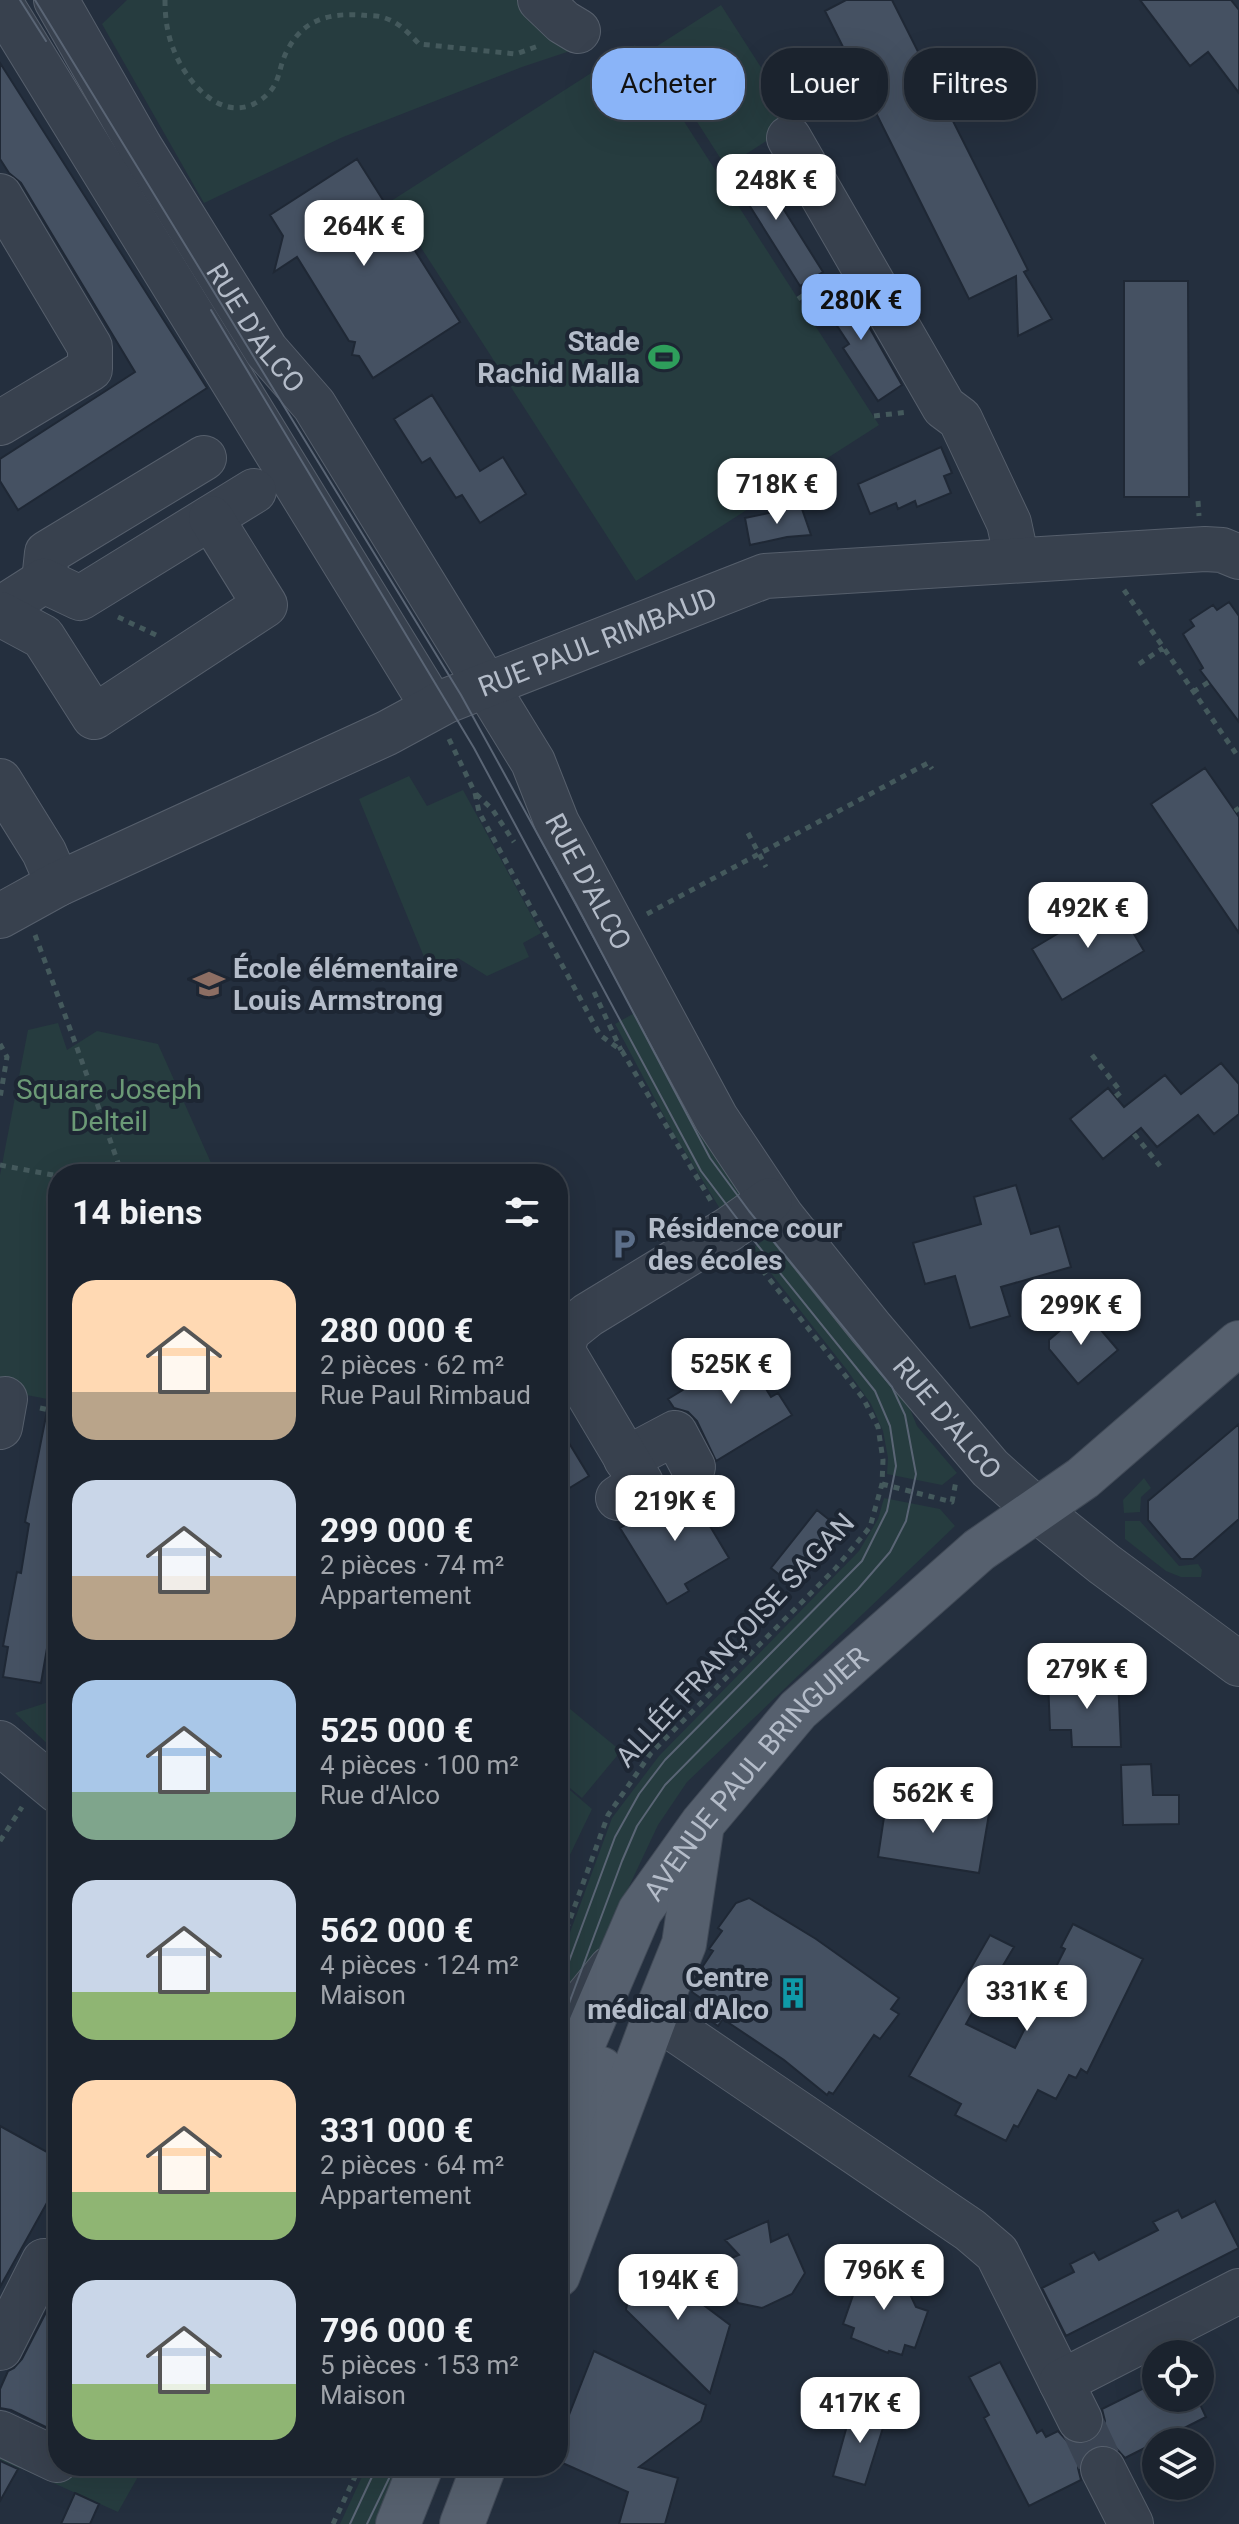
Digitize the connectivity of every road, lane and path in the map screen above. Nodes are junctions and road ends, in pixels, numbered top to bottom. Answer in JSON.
{"nodes":[{"id":1,"x":56,"y":0,"type":"edge"},
{"id":2,"x":165,"y":0,"type":"edge"},
{"id":3,"x":3,"y":15,"type":"edge"},
{"id":4,"x":563,"y":19,"type":"edge"},
{"id":5,"x":789,"y":138,"type":"dead end"},
{"id":6,"x":0,"y":196,"type":"edge"},
{"id":7,"x":0,"y":423,"type":"edge"},
{"id":8,"x":204,"y":458,"type":"dead end"},
{"id":9,"x":254,"y":491,"type":"dead end"},
{"id":10,"x":211,"y":518,"type":"junction"},
{"id":11,"x":1239,"y":557,"type":"edge"},
{"id":12,"x":1017,"y":560,"type":"junction"},
{"id":13,"x":1116,"y":578,"type":"dead end"},
{"id":14,"x":62,"y":590,"type":"junction"},
{"id":15,"x":0,"y":612,"type":"edge"},
{"id":16,"x":1163,"y":648,"type":"junction"},
{"id":17,"x":193,"y":652,"type":"junction"},
{"id":18,"x":1139,"y":664,"type":"dead end"},
{"id":19,"x":1209,"y":682,"type":"dead end"},
{"id":20,"x":485,"y":684,"type":"junction"},
{"id":21,"x":1193,"y":692,"type":"junction"},
{"id":22,"x":433,"y":707,"type":"junction"},
{"id":23,"x":1239,"y":758,"type":"edge"},
{"id":24,"x":932,"y":769,"type":"dead end"},
{"id":25,"x":0,"y":781,"type":"edge"},
{"id":26,"x":475,"y":793,"type":"junction"},
{"id":27,"x":748,"y":833,"type":"dead end"},
{"id":28,"x":514,"y":842,"type":"dead end"},
{"id":29,"x":759,"y":853,"type":"junction"},
{"id":30,"x":766,"y":867,"type":"dead end"},
{"id":31,"x":27,"y":901,"type":"edge"},
{"id":32,"x":639,"y":918,"type":"dead end"},
{"id":33,"x":594,"y":992,"type":"dead end"},
{"id":34,"x":0,"y":1044,"type":"edge"},
{"id":35,"x":622,"y":1051,"type":"junction"},
{"id":36,"x":1092,"y":1055,"type":"dead end"},
{"id":37,"x":1115,"y":1097,"type":"dead end"},
{"id":38,"x":0,"y":1098,"type":"edge"},
{"id":39,"x":1134,"y":1134,"type":"dead end"},
{"id":40,"x":119,"y":1164,"type":"edge"},
{"id":41,"x":0,"y":1165,"type":"edge"},
{"id":42,"x":1160,"y":1166,"type":"dead end"},
{"id":43,"x":48,"y":1174,"type":"edge"},
{"id":44,"x":770,"y":1200,"type":"junction"},
{"id":45,"x":729,"y":1229,"type":"junction"},
{"id":46,"x":568,"y":1329,"type":"edge"},
{"id":47,"x":1239,"y":1343,"type":"edge"},
{"id":48,"x":568,"y":1363,"type":"edge"},
{"id":49,"x":693,"y":1467,"type":"dead end"},
{"id":50,"x":1037,"y":1510,"type":"junction"},
{"id":51,"x":1239,"y":1664,"type":"edge"},
{"id":52,"x":0,"y":1743,"type":"edge"},
{"id":53,"x":48,"y":1783,"type":"edge"},
{"id":54,"x":674,"y":1887,"type":"junction"},
{"id":55,"x":568,"y":1925,"type":"edge"},
{"id":56,"x":632,"y":1958,"type":"junction"},
{"id":57,"x":655,"y":2016,"type":"junction"},
{"id":58,"x":568,"y":2017,"type":"edge"},
{"id":59,"x":568,"y":2083,"type":"edge"},
{"id":60,"x":568,"y":2151,"type":"edge"},
{"id":61,"x":568,"y":2248,"type":"edge"},
{"id":62,"x":44,"y":2261,"type":"dead end"},
{"id":63,"x":1239,"y":2291,"type":"edge"},
{"id":64,"x":0,"y":2348,"type":"edge"},
{"id":65,"x":1061,"y":2382,"type":"junction"},
{"id":66,"x":1080,"y":2420,"type":"tunnel mouth"},
{"id":67,"x":0,"y":2433,"type":"edge"},
{"id":68,"x":48,"y":2456,"type":"edge"},
{"id":69,"x":1103,"y":2469,"type":"tunnel mouth"},
{"id":70,"x":355,"y":2476,"type":"edge"},
{"id":71,"x":417,"y":2476,"type":"edge"},
{"id":72,"x":446,"y":2476,"type":"edge"},
{"id":73,"x":480,"y":2476,"type":"edge"},
{"id":74,"x":333,"y":2524,"type":"edge"},
{"id":75,"x":398,"y":2524,"type":"edge"},
{"id":76,"x":428,"y":2524,"type":"edge"},
{"id":77,"x":462,"y":2524,"type":"edge"},
{"id":78,"x":1131,"y":2524,"type":"edge"}],
"edges":[{"from":1,"to":20,"type":"street","name":"RUE D'ALCO"},
{"from":2,"to":4,"type":"path"},
{"from":3,"to":22,"type":"street","name":"RUE D'ALCO"},
{"from":5,"to":12,"type":"street"},
{"from":6,"to":7,"type":"street"},
{"from":8,"to":14,"type":"street"},
{"from":9,"to":10,"type":"street"},
{"from":10,"to":14,"type":"street"},
{"from":10,"to":17,"type":"street"},
{"from":11,"to":12,"type":"street","name":"RUE PAUL RIMBAUD"},
{"from":12,"to":20,"type":"street","name":"RUE PAUL RIMBAUD"},
{"from":13,"to":16,"type":"path"},
{"from":14,"to":15,"type":"street"},
{"from":14,"to":17,"type":"path"},
{"from":15,"to":17,"type":"street"},
{"from":16,"to":18,"type":"path"},
{"from":16,"to":21,"type":"path"},
{"from":19,"to":21,"type":"path"},
{"from":20,"to":22,"type":"street","name":"RUE PAUL RIMBAUD"},
{"from":20,"to":44,"type":"street","name":"RUE D'ALCO"},
{"from":21,"to":23,"type":"path"},
{"from":22,"to":26,"type":"path"},
{"from":22,"to":31,"type":"street","name":"RUE PAUL RIMBAUD"},
{"from":24,"to":29,"type":"path"},
{"from":25,"to":31,"type":"street"},
{"from":26,"to":28,"type":"path"},
{"from":26,"to":35,"type":"path"},
{"from":27,"to":29,"type":"path"},
{"from":29,"to":30,"type":"path"},
{"from":29,"to":32,"type":"path"},
{"from":31,"to":40,"type":"path"},
{"from":33,"to":35,"type":"path"},
{"from":34,"to":38,"type":"path"},
{"from":35,"to":45,"type":"path","name":"ALLÉE FRANÇOISE SAGAN"},
{"from":36,"to":37,"type":"path"},
{"from":39,"to":42,"type":"path"},
{"from":41,"to":43,"type":"path"},
{"from":44,"to":45,"type":"street"},
{"from":44,"to":50,"type":"street","name":"RUE D'ALCO"},
{"from":45,"to":46,"type":"street"},
{"from":45,"to":55,"type":"path","name":"ALLÉE FRANÇOISE SAGAN"},
{"from":47,"to":50,"type":"main road","name":"AVENUE PAUL BRINGUIER"},
{"from":48,"to":49,"type":"street"},
{"from":50,"to":51,"type":"street","name":"RUE D'ALCO"},
{"from":50,"to":54,"type":"main road","name":"AVENUE PAUL BRINGUIER"},
{"from":52,"to":53,"type":"street"},
{"from":54,"to":56,"type":"main road","name":"AVENUE PAUL BRINGUIER"},
{"from":54,"to":57,"type":"main road"},
{"from":56,"to":58,"type":"street"},
{"from":56,"to":59,"type":"main road","name":"AVENUE PAUL BRINGUIER"},
{"from":56,"to":60,"type":"main road","name":"AVENUE PAUL BRINGUIER"},
{"from":57,"to":61,"type":"main road"},
{"from":57,"to":65,"type":"street"},
{"from":62,"to":64,"type":"street"},
{"from":63,"to":65,"type":"street"},
{"from":65,"to":66,"type":"street"},
{"from":67,"to":68,"type":"street"},
{"from":69,"to":78,"type":"street"},
{"from":70,"to":74,"type":"path"},
{"from":71,"to":75,"type":"main road"},
{"from":72,"to":76,"type":"main road"},
{"from":73,"to":77,"type":"main road"}]}
